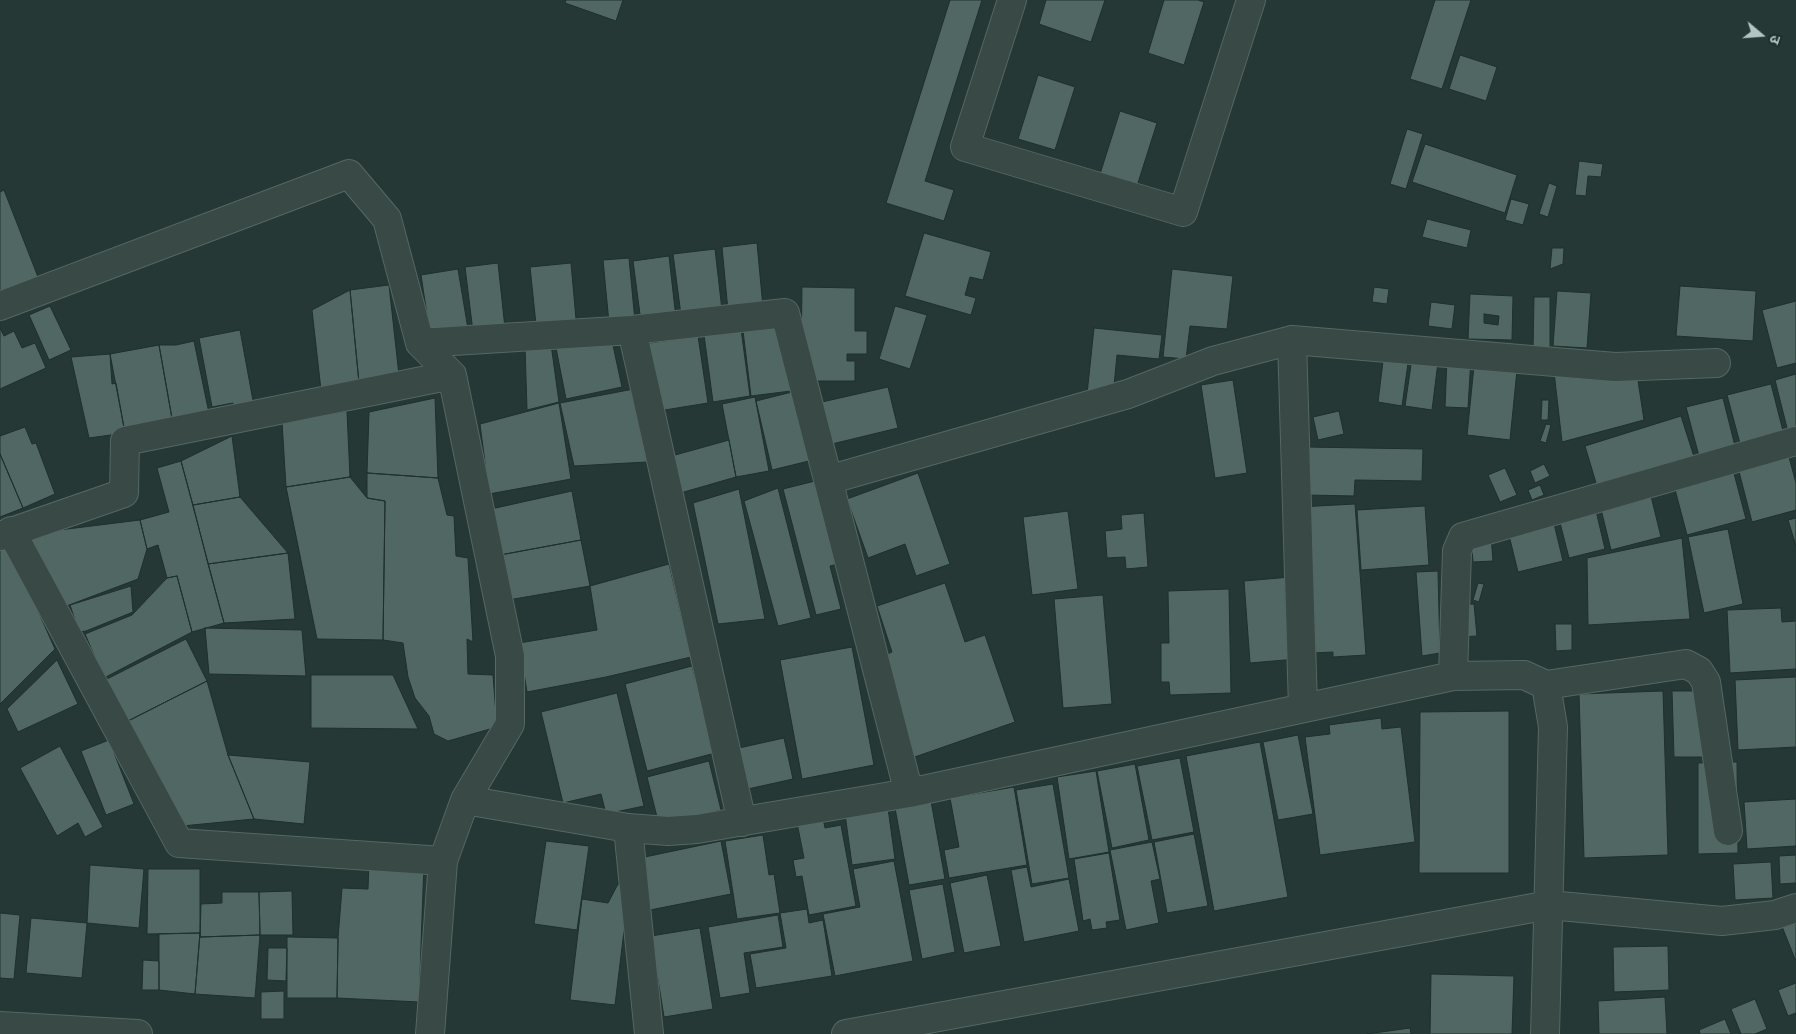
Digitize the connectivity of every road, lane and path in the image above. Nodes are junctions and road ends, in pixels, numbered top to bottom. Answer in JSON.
{"nodes":[{"id":1,"x":1012,"y":0,"type":"edge"},
{"id":2,"x":1250,"y":0,"type":"edge"},
{"id":3,"x":0,"y":306,"type":"edge"},
{"id":4,"x":632,"y":330,"type":"junction"},
{"id":5,"x":1292,"y":340,"type":"junction"},
{"id":6,"x":420,"y":343,"type":"junction"},
{"id":7,"x":1716,"y":363,"type":"dead end"},
{"id":8,"x":452,"y":375,"type":"junction"},
{"id":9,"x":1796,"y":441,"type":"edge"},
{"id":10,"x":828,"y":480,"type":"junction"},
{"id":11,"x":6,"y":534,"type":"edge"},
{"id":12,"x":1453,"y":676,"type":"junction"},
{"id":13,"x":1546,"y":685,"type":"junction"},
{"id":14,"x":1303,"y":708,"type":"junction"},
{"id":15,"x":910,"y":793,"type":"junction"},
{"id":16,"x":465,"y":800,"type":"junction"},
{"id":17,"x":742,"y":822,"type":"junction"},
{"id":18,"x":628,"y":828,"type":"junction"},
{"id":19,"x":1728,"y":831,"type":"dead end"},
{"id":20,"x":443,"y":861,"type":"junction"},
{"id":21,"x":1549,"y":905,"type":"junction"},
{"id":22,"x":1796,"y":908,"type":"edge"},
{"id":23,"x":0,"y":1026,"type":"edge"},
{"id":24,"x":57,"y":1032,"type":"edge"},
{"id":25,"x":138,"y":1034,"type":"edge"},
{"id":26,"x":430,"y":1034,"type":"edge"},
{"id":27,"x":649,"y":1034,"type":"edge"},
{"id":28,"x":846,"y":1034,"type":"edge"},
{"id":29,"x":1545,"y":1034,"type":"edge"}],
"edges":[{"from":1,"to":2,"type":"street"},
{"from":3,"to":6,"type":"street"},
{"from":4,"to":6,"type":"street"},
{"from":4,"to":10,"type":"street"},
{"from":4,"to":17,"type":"street"},
{"from":5,"to":7,"type":"street"},
{"from":5,"to":10,"type":"street"},
{"from":5,"to":14,"type":"street"},
{"from":6,"to":8,"type":"street"},
{"from":8,"to":11,"type":"street"},
{"from":8,"to":16,"type":"street"},
{"from":9,"to":12,"type":"street"},
{"from":10,"to":15,"type":"street"},
{"from":11,"to":20,"type":"street"},
{"from":12,"to":13,"type":"street"},
{"from":12,"to":14,"type":"street"},
{"from":13,"to":19,"type":"street"},
{"from":13,"to":21,"type":"street"},
{"from":14,"to":15,"type":"street"},
{"from":15,"to":17,"type":"street"},
{"from":16,"to":18,"type":"street"},
{"from":16,"to":20,"type":"street"},
{"from":17,"to":18,"type":"street"},
{"from":18,"to":27,"type":"street"},
{"from":20,"to":26,"type":"street"},
{"from":21,"to":22,"type":"street"},
{"from":21,"to":28,"type":"street"},
{"from":21,"to":29,"type":"street"},
{"from":23,"to":24,"type":"street"},
{"from":24,"to":25,"type":"street"}]}
